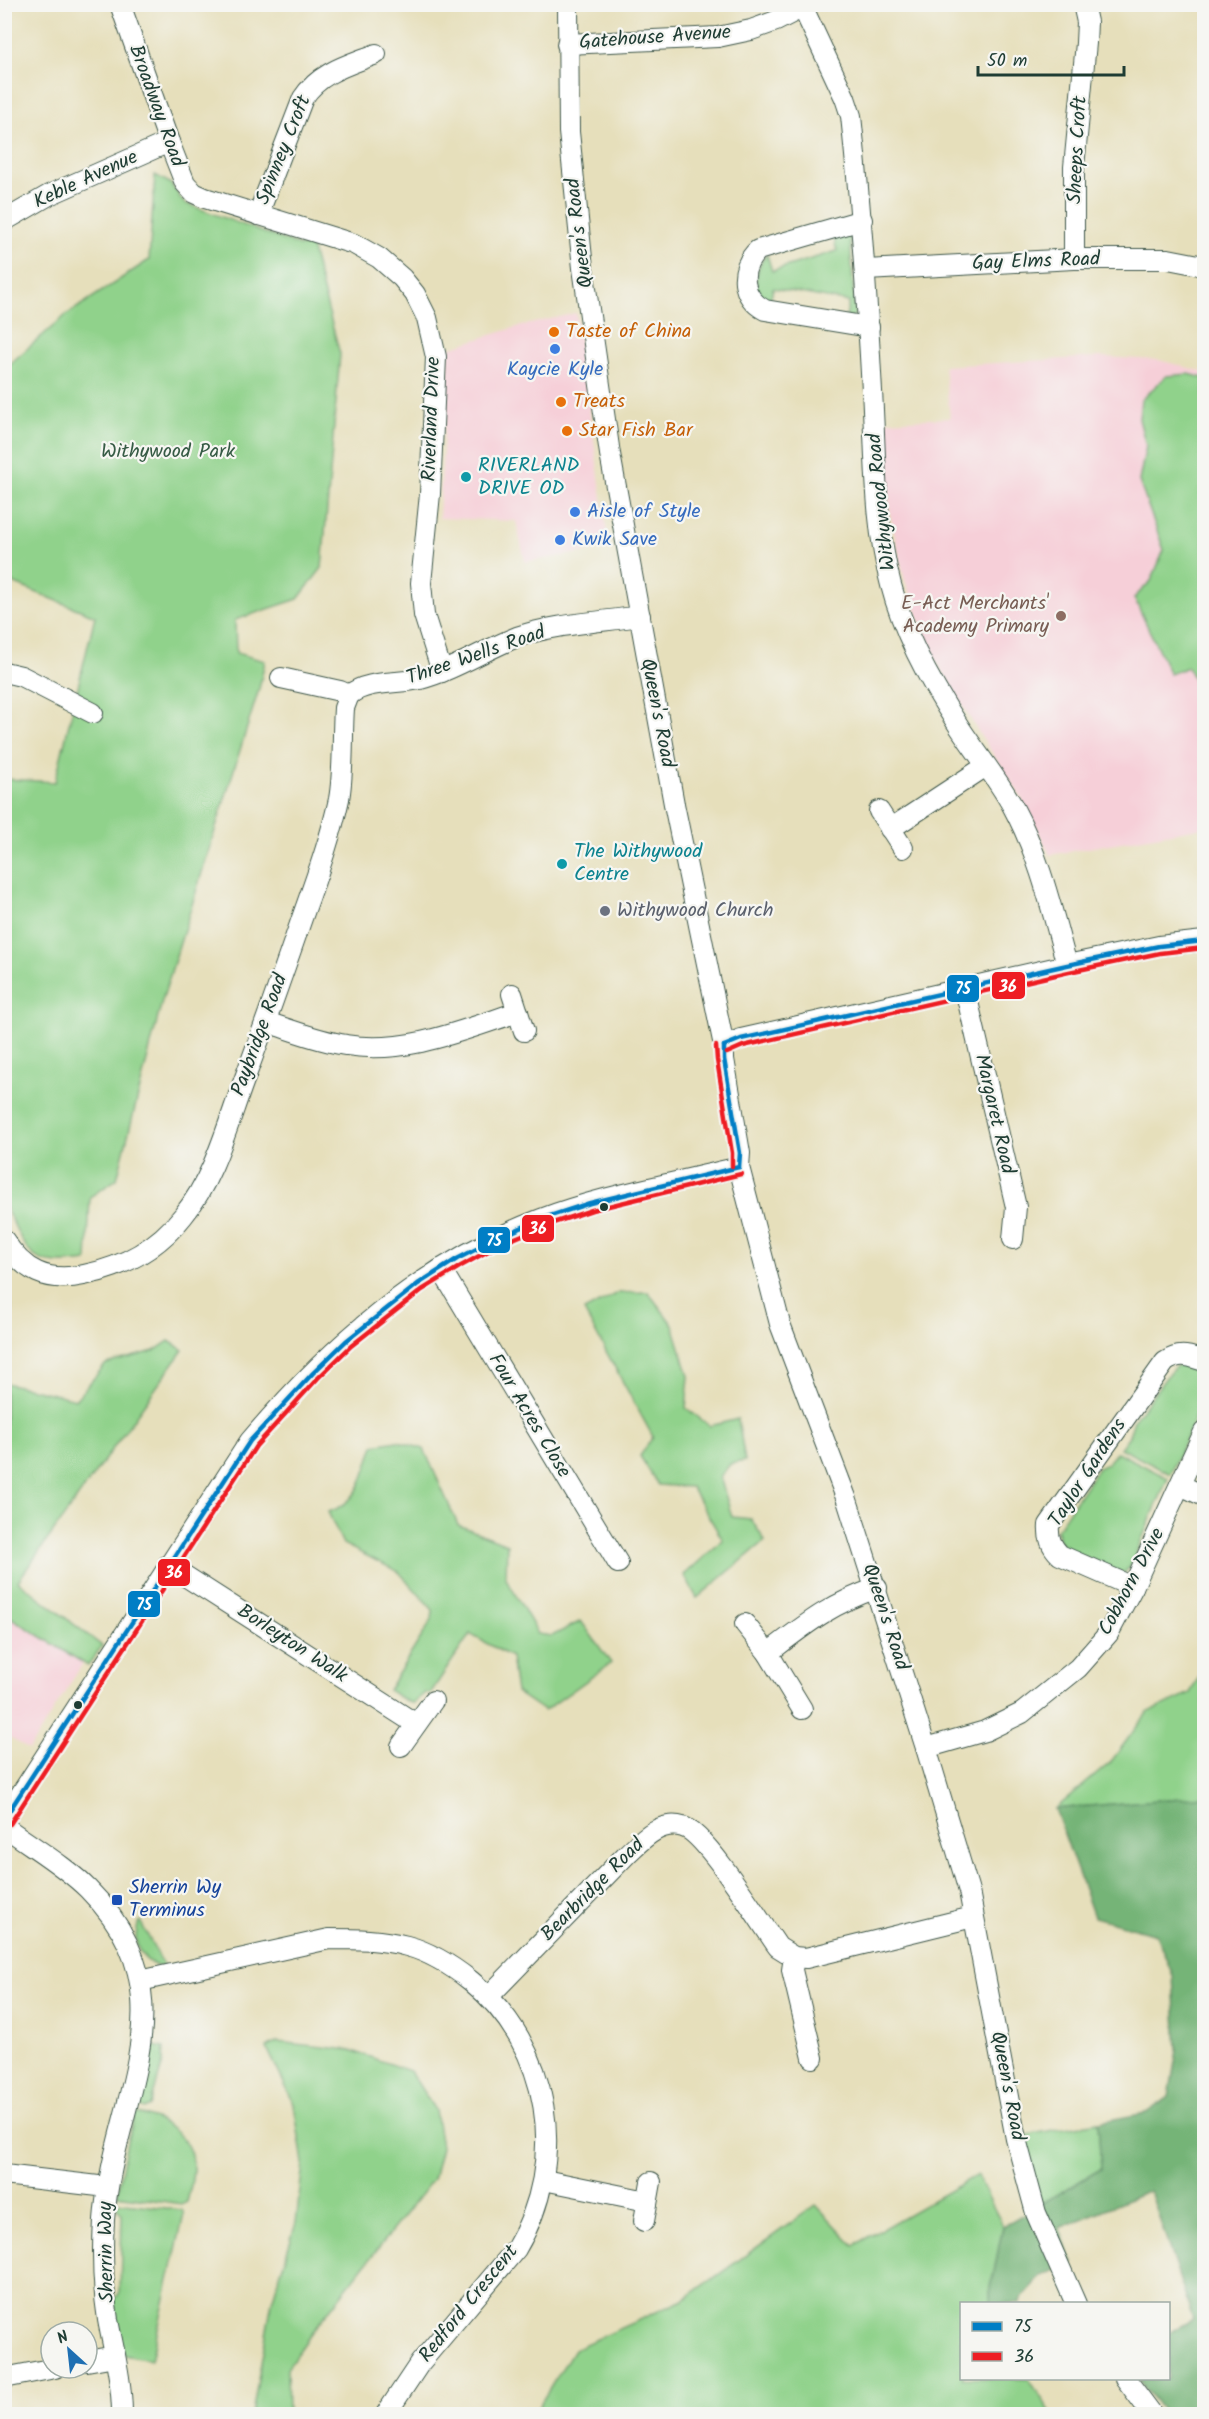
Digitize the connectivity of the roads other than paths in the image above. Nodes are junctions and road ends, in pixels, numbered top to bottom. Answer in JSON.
{"nodes":[{"id":1,"x":120,"y":4,"type":"edge"},
{"id":2,"x":568,"y":4,"type":"edge"},
{"id":3,"x":1083,"y":4,"type":"edge"},
{"id":4,"x":806,"y":6,"type":"edge"},
{"id":5,"x":567,"y":44,"type":"junction"},
{"id":6,"x":376,"y":54,"type":"dead end"},
{"id":7,"x":169,"y":142,"type":"junction"},
{"id":8,"x":205,"y":198,"type":"joint"},
{"id":9,"x":258,"y":214,"type":"junction"},
{"id":10,"x":862,"y":220,"type":"junction"},
{"id":11,"x":4,"y":221,"type":"edge"},
{"id":12,"x":1074,"y":259,"type":"junction"},
{"id":13,"x":1204,"y":266,"type":"edge"},
{"id":14,"x":866,"y":270,"type":"junction"},
{"id":15,"x":869,"y":327,"type":"junction"},
{"id":16,"x":640,"y":616,"type":"junction"},
{"id":17,"x":4,"y":672,"type":"edge"},
{"id":18,"x":442,"y":672,"type":"junction"},
{"id":19,"x":281,"y":678,"type":"dead end"},
{"id":20,"x":349,"y":695,"type":"junction"},
{"id":21,"x":93,"y":713,"type":"dead end"},
{"id":22,"x":986,"y":766,"type":"junction"},
{"id":23,"x":879,"y":812,"type":"dead end"},
{"id":24,"x":890,"y":829,"type":"junction"},
{"id":25,"x":903,"y":848,"type":"dead end"},
{"id":26,"x":1204,"y":941,"type":"edge"},
{"id":27,"x":1067,"y":965,"type":"junction"},
{"id":28,"x":965,"y":989,"type":"junction"},
{"id":29,"x":512,"y":994,"type":"dead end"},
{"id":30,"x":266,"y":1022,"type":"junction"},
{"id":31,"x":724,"y":1046,"type":"junction"},
{"id":32,"x":739,"y":1167,"type":"junction"},
{"id":33,"x":4,"y":1239,"type":"edge"},
{"id":34,"x":1013,"y":1239,"type":"dead end"},
{"id":35,"x":441,"y":1269,"type":"junction"},
{"id":36,"x":1204,"y":1361,"type":"edge"},
{"id":37,"x":1204,"y":1432,"type":"edge"},
{"id":38,"x":1180,"y":1485,"type":"junction"},
{"id":39,"x":1204,"y":1496,"type":"edge"},
{"id":40,"x":618,"y":1563,"type":"dead end"},
{"id":41,"x":168,"y":1565,"type":"junction"},
{"id":42,"x":1133,"y":1587,"type":"junction"},
{"id":43,"x":877,"y":1588,"type":"junction"},
{"id":44,"x":745,"y":1624,"type":"dead end"},
{"id":45,"x":768,"y":1653,"type":"junction"},
{"id":46,"x":433,"y":1701,"type":"dead end"},
{"id":47,"x":802,"y":1709,"type":"dead end"},
{"id":48,"x":416,"y":1724,"type":"junction"},
{"id":49,"x":401,"y":1746,"type":"dead end"},
{"id":50,"x":926,"y":1748,"type":"junction"},
{"id":51,"x":4,"y":1820,"type":"edge"},
{"id":52,"x":4,"y":1826,"type":"edge"},
{"id":53,"x":973,"y":1917,"type":"junction"},
{"id":54,"x":794,"y":1957,"type":"junction"},
{"id":55,"x":140,"y":1981,"type":"junction"},
{"id":56,"x":489,"y":1996,"type":"junction"},
{"id":57,"x":813,"y":2058,"type":"dead end"},
{"id":58,"x":4,"y":2175,"type":"edge"},
{"id":59,"x":544,"y":2180,"type":"junction"},
{"id":60,"x":651,"y":2182,"type":"dead end"},
{"id":61,"x":107,"y":2187,"type":"junction"},
{"id":62,"x":1075,"y":2302,"type":"edge"},
{"id":63,"x":115,"y":2356,"type":"junction"},
{"id":64,"x":99,"y":2359,"type":"edge"},
{"id":65,"x":39,"y":2371,"type":"edge"},
{"id":66,"x":4,"y":2378,"type":"edge"},
{"id":67,"x":1126,"y":2380,"type":"edge"},
{"id":68,"x":122,"y":2415,"type":"edge"},
{"id":69,"x":386,"y":2415,"type":"edge"},
{"id":70,"x":1152,"y":2415,"type":"edge"}],
"edges":[{"from":1,"to":7,"type":"street","name":"Broadway Road"},
{"from":2,"to":5,"type":"street","name":"Queen's Road"},
{"from":3,"to":12,"type":"street","name":"Sheeps Croft"},
{"from":4,"to":5,"type":"street","name":"Gatehouse Avenue"},
{"from":4,"to":10,"type":"street","name":"Withywood Road"},
{"from":5,"to":16,"type":"street","name":"Queen's Road"},
{"from":6,"to":9,"type":"street","name":"Spinney Croft"},
{"from":7,"to":8,"type":"street","name":"Broadway Road"},
{"from":7,"to":11,"type":"street","name":"Keble Avenue"},
{"from":8,"to":9,"type":"street","name":"Riverland Drive"},
{"from":9,"to":18,"type":"street","name":"Riverland Drive"},
{"from":10,"to":14,"type":"street","name":"Withywood Road"},
{"from":10,"to":15,"type":"street"},
{"from":12,"to":13,"type":"street","name":"Gay Elms Road"},
{"from":12,"to":14,"type":"street","name":"Gay Elms Road"},
{"from":14,"to":15,"type":"street","name":"Withywood Road"},
{"from":15,"to":22,"type":"street","name":"Withywood Road"},
{"from":16,"to":18,"type":"street","name":"Three Wells Road"},
{"from":16,"to":31,"type":"street","name":"Queen's Road"},
{"from":17,"to":21,"type":"street"},
{"from":18,"to":20,"type":"street","name":"Three Wells Road"},
{"from":19,"to":20,"type":"street"},
{"from":20,"to":30,"type":"street","name":"Paybridge Road"},
{"from":22,"to":24,"type":"street"},
{"from":22,"to":27,"type":"street","name":"Withywood Road"},
{"from":23,"to":24,"type":"street"},
{"from":24,"to":25,"type":"street"},
{"from":26,"to":27,"type":"street"},
{"from":27,"to":28,"type":"street"},
{"from":28,"to":31,"type":"street"},
{"from":28,"to":34,"type":"street","name":"Margaret Road"},
{"from":29,"to":30,"type":"street"},
{"from":30,"to":33,"type":"street","name":"Paybridge Road"},
{"from":31,"to":32,"type":"street","name":"Queen's Road"},
{"from":32,"to":35,"type":"street"},
{"from":32,"to":43,"type":"street","name":"Queen's Road"},
{"from":35,"to":40,"type":"street","name":"Four Acres Close"},
{"from":35,"to":41,"type":"street"},
{"from":36,"to":42,"type":"street","name":"Taylor Gardens"},
{"from":37,"to":38,"type":"street","name":"Cobhorn Drive"},
{"from":38,"to":39,"type":"street"},
{"from":38,"to":42,"type":"street","name":"Cobhorn Drive"},
{"from":41,"to":48,"type":"street","name":"Borleyton Walk"},
{"from":41,"to":51,"type":"street"},
{"from":42,"to":50,"type":"street","name":"Cobhorn Drive"},
{"from":43,"to":45,"type":"street"},
{"from":43,"to":50,"type":"street","name":"Queen's Road"},
{"from":44,"to":45,"type":"street"},
{"from":45,"to":47,"type":"street"},
{"from":46,"to":48,"type":"street"},
{"from":48,"to":49,"type":"street"},
{"from":50,"to":53,"type":"street","name":"Queen's Road"},
{"from":52,"to":55,"type":"street","name":"Sherrin Way"},
{"from":53,"to":54,"type":"street"},
{"from":53,"to":62,"type":"street","name":"Queen's Road"},
{"from":54,"to":56,"type":"street","name":"Bearbridge Road"},
{"from":54,"to":57,"type":"street"},
{"from":55,"to":56,"type":"street","name":"Redford Crescent"},
{"from":55,"to":61,"type":"street","name":"Sherrin Way"},
{"from":56,"to":59,"type":"street","name":"Redford Crescent"},
{"from":58,"to":61,"type":"street"},
{"from":59,"to":60,"type":"street"},
{"from":59,"to":69,"type":"street","name":"Redford Crescent"},
{"from":61,"to":63,"type":"street","name":"Sherrin Way"},
{"from":63,"to":64,"type":"street"},
{"from":63,"to":68,"type":"street","name":"Sherrin Way"},
{"from":65,"to":66,"type":"street"},
{"from":67,"to":70,"type":"street"}]}
